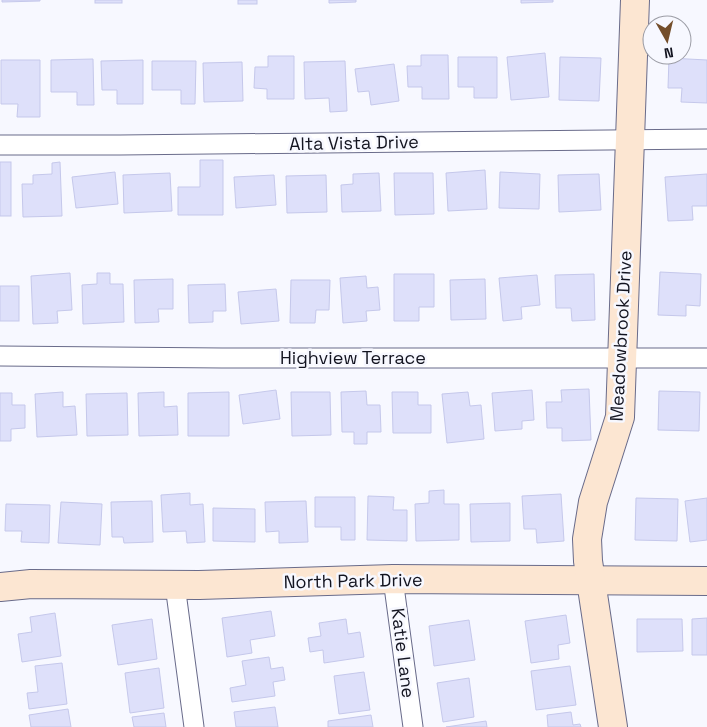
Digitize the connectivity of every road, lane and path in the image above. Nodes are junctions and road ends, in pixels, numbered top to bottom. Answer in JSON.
{"nodes":[{"id":1,"x":635,"y":0,"type":"edge"},
{"id":2,"x":707,"y":139,"type":"edge"},
{"id":3,"x":630,"y":140,"type":"junction"},
{"id":4,"x":0,"y":145,"type":"edge"},
{"id":5,"x":0,"y":356,"type":"edge"},
{"id":6,"x":623,"y":358,"type":"junction"},
{"id":7,"x":707,"y":358,"type":"edge"},
{"id":8,"x":393,"y":579,"type":"junction"},
{"id":9,"x":592,"y":581,"type":"junction"},
{"id":10,"x":707,"y":581,"type":"edge"},
{"id":11,"x":175,"y":585,"type":"junction"},
{"id":12,"x":0,"y":587,"type":"edge"},
{"id":13,"x":194,"y":727,"type":"edge"},
{"id":14,"x":412,"y":727,"type":"edge"},
{"id":15,"x":613,"y":727,"type":"edge"}],
"edges":[{"from":1,"to":3,"type":"street","name":"Meadowbrook Drive"},
{"from":2,"to":3,"type":"street","name":"Alta Vista Drive"},
{"from":3,"to":4,"type":"street","name":"Alta Vista Drive"},
{"from":3,"to":6,"type":"street","name":"Meadowbrook Drive"},
{"from":5,"to":6,"type":"street","name":"Highview Terrace"},
{"from":6,"to":7,"type":"street","name":"Highview Terrace"},
{"from":6,"to":9,"type":"street","name":"Meadowbrook Drive"},
{"from":8,"to":9,"type":"street","name":"North Park Drive"},
{"from":8,"to":11,"type":"street","name":"North Park Drive"},
{"from":8,"to":14,"type":"street","name":"Katie Lane"},
{"from":9,"to":10,"type":"street","name":"North Park Drive"},
{"from":9,"to":15,"type":"street","name":"Meadowbrook Drive"},
{"from":11,"to":12,"type":"street","name":"North Park Drive"},
{"from":11,"to":13,"type":"street"}]}
